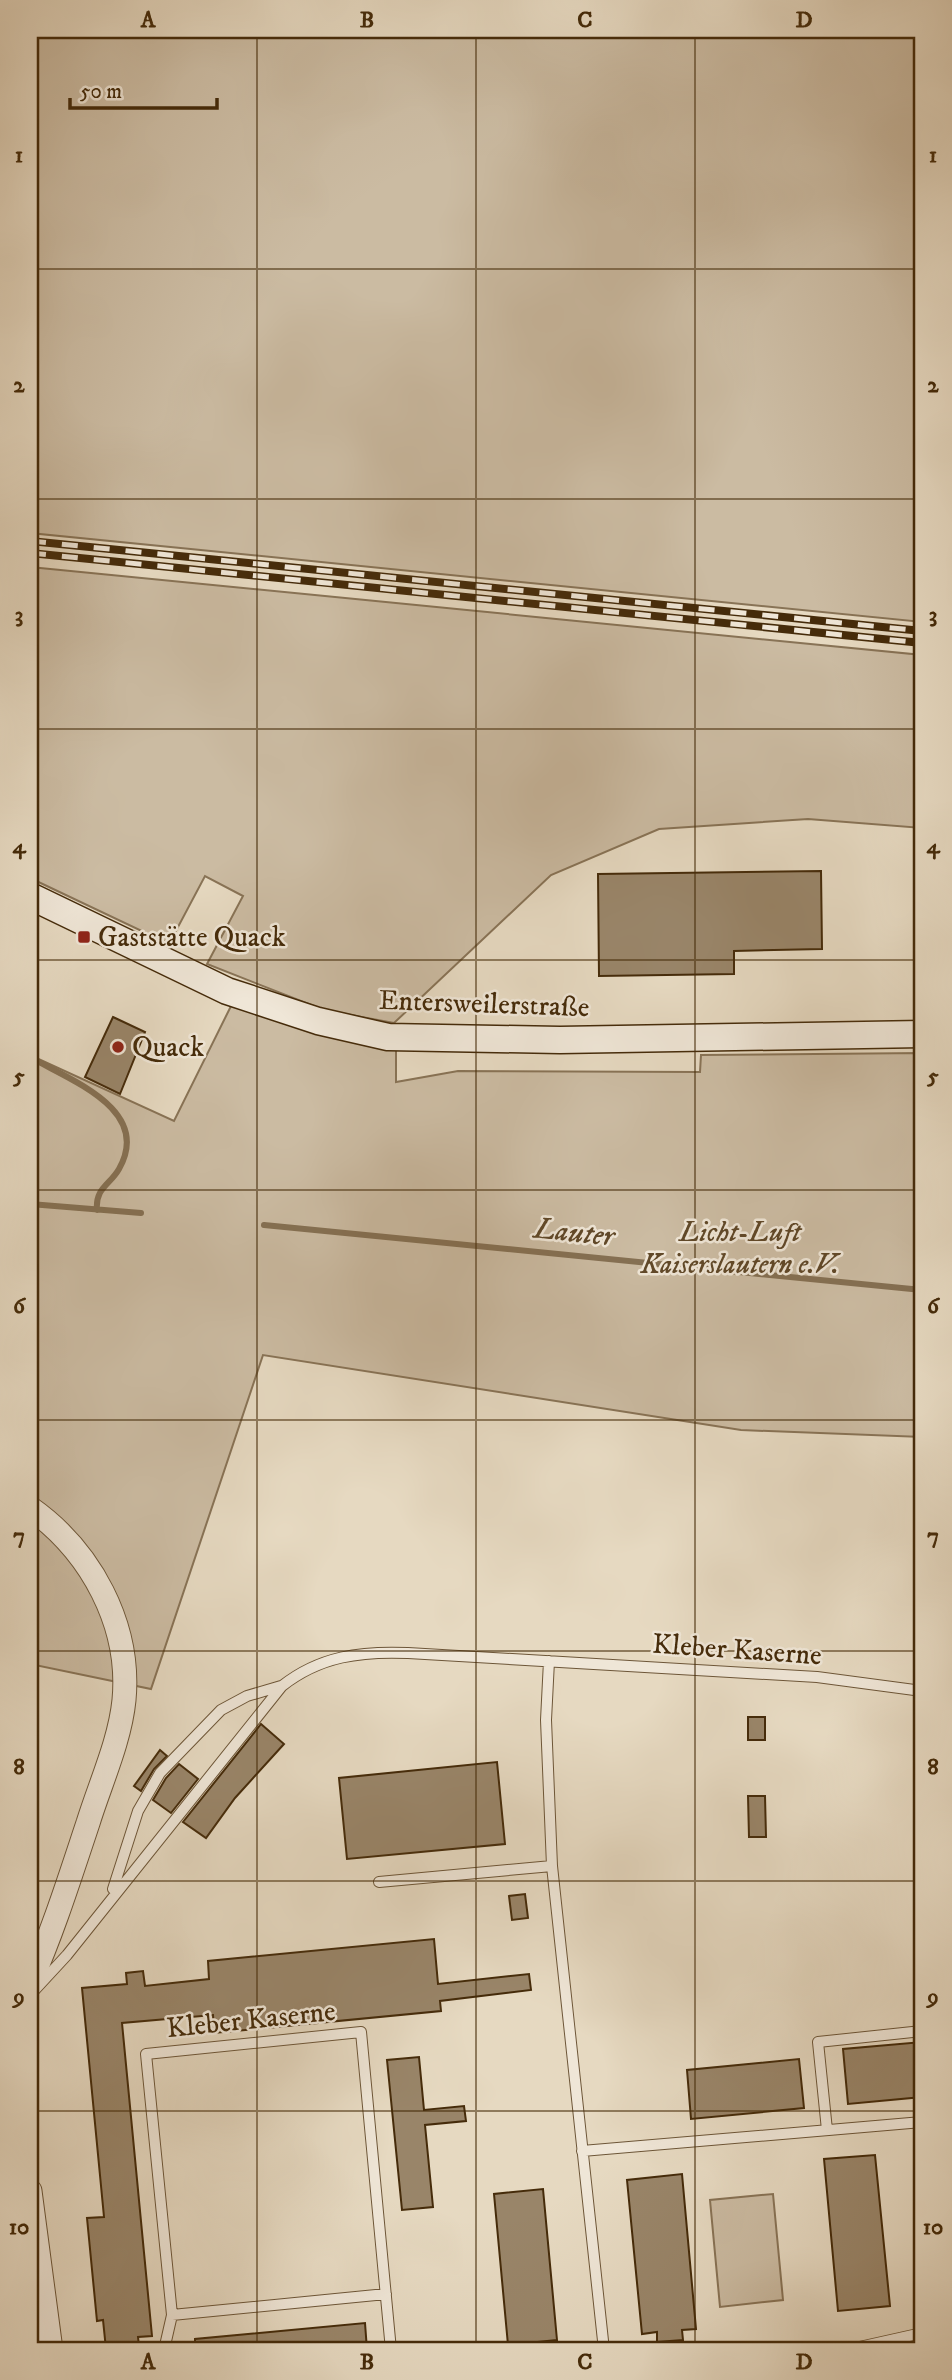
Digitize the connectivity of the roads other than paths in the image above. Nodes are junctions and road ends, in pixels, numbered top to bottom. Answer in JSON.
{"nodes":[{"id":1,"x":30,"y":896,"type":"edge"},
{"id":2,"x":922,"y":1034,"type":"edge"},
{"id":3,"x":30,"y":1508,"type":"edge"},
{"id":4,"x":549,"y":1661,"type":"junction"},
{"id":5,"x":282,"y":1686,"type":"junction"},
{"id":6,"x":922,"y":1691,"type":"edge"},
{"id":7,"x":552,"y":1866,"type":"junction"},
{"id":8,"x":379,"y":1882,"type":"dead end"},
{"id":9,"x":107,"y":1902,"type":"junction"},
{"id":10,"x":30,"y":1983,"type":"edge"},
{"id":11,"x":30,"y":1995,"type":"edge"},
{"id":12,"x":922,"y":2031,"type":"edge"},
{"id":13,"x":922,"y":2122,"type":"edge"},
{"id":14,"x":827,"y":2130,"type":"junction"},
{"id":15,"x":582,"y":2151,"type":"junction"},
{"id":16,"x":30,"y":2190,"type":"edge"},
{"id":17,"x":386,"y":2294,"type":"junction"},
{"id":18,"x":172,"y":2315,"type":"junction"},
{"id":19,"x":922,"y":2333,"type":"edge"},
{"id":20,"x":51,"y":2350,"type":"edge"},
{"id":21,"x":163,"y":2350,"type":"edge"},
{"id":22,"x":391,"y":2350,"type":"edge"},
{"id":23,"x":604,"y":2350,"type":"edge"},
{"id":24,"x":846,"y":2350,"type":"edge"}],
"edges":[{"from":1,"to":2,"type":"main road","name":"Entersweilerstraße"},
{"from":3,"to":10,"type":"street"},
{"from":4,"to":5,"type":"lane","name":"Kleber Kaserne"},
{"from":4,"to":6,"type":"lane","name":"Kleber Kaserne"},
{"from":4,"to":7,"type":"lane"},
{"from":5,"to":9,"type":"lane"},
{"from":5,"to":9,"type":"lane"},
{"from":7,"to":8,"type":"lane"},
{"from":7,"to":15,"type":"lane"},
{"from":9,"to":11,"type":"lane"},
{"from":12,"to":14,"type":"lane"},
{"from":13,"to":14,"type":"lane"},
{"from":14,"to":15,"type":"lane"},
{"from":15,"to":23,"type":"lane"},
{"from":16,"to":20,"type":"street"},
{"from":17,"to":18,"type":"lane"},
{"from":17,"to":18,"type":"lane","name":"Kleber Kaserne"},
{"from":17,"to":22,"type":"lane","name":"Kleber Kaserne"},
{"from":18,"to":21,"type":"lane","name":"Kleber Kaserne"},
{"from":19,"to":24,"type":"lane"}]}
